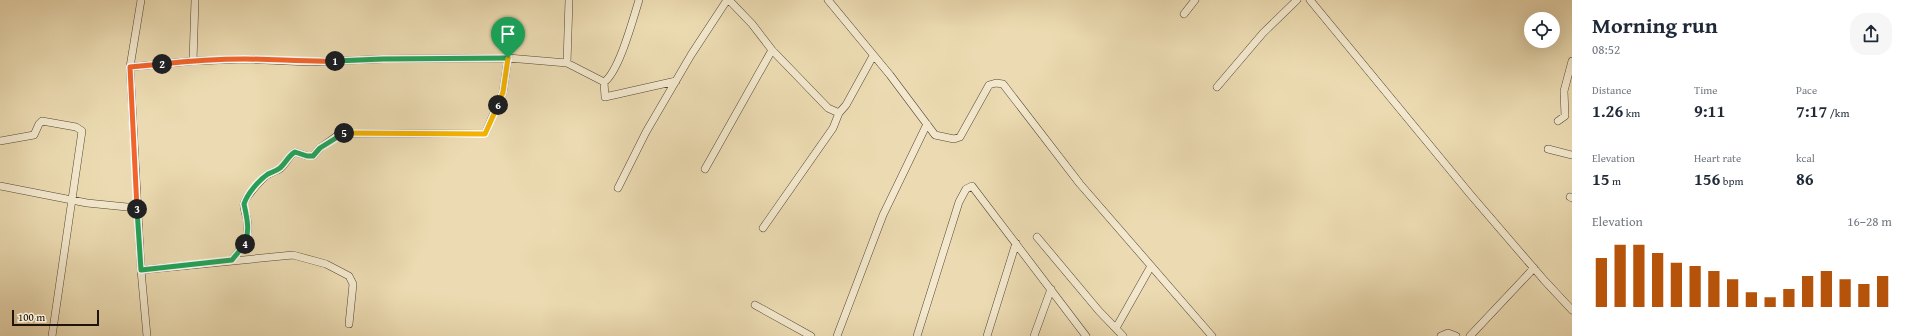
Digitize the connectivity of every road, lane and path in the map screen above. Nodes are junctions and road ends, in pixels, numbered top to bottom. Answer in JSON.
{"nodes":[{"id":1,"x":141,"y":0,"type":"edge"},
{"id":2,"x":195,"y":0,"type":"edge"},
{"id":3,"x":569,"y":0,"type":"edge"},
{"id":4,"x":639,"y":0,"type":"edge"},
{"id":5,"x":728,"y":0,"type":"edge"},
{"id":6,"x":828,"y":0,"type":"edge"},
{"id":7,"x":1194,"y":0,"type":"edge"},
{"id":8,"x":1297,"y":0,"type":"edge"},
{"id":9,"x":1310,"y":0,"type":"edge"},
{"id":10,"x":1184,"y":14,"type":"dead end"},
{"id":11,"x":772,"y":50,"type":"junction"},
{"id":12,"x":873,"y":56,"type":"junction"},
{"id":13,"x":508,"y":58,"type":"junction"},
{"id":14,"x":193,"y":61,"type":"junction"},
{"id":15,"x":1572,"y":61,"type":"edge"},
{"id":16,"x":567,"y":63,"type":"junction"},
{"id":17,"x":130,"y":67,"type":"junction"},
{"id":18,"x":1570,"y":73,"type":"edge"},
{"id":19,"x":676,"y":81,"type":"junction"},
{"id":20,"x":604,"y":82,"type":"junction"},
{"id":21,"x":1217,"y":87,"type":"dead end"},
{"id":22,"x":839,"y":114,"type":"junction"},
{"id":23,"x":1558,"y":121,"type":"dead end"},
{"id":24,"x":927,"y":124,"type":"junction"},
{"id":25,"x":0,"y":141,"type":"edge"},
{"id":26,"x":1548,"y":149,"type":"dead end"},
{"id":27,"x":1572,"y":155,"type":"edge"},
{"id":28,"x":704,"y":170,"type":"dead end"},
{"id":29,"x":0,"y":186,"type":"edge"},
{"id":30,"x":618,"y":188,"type":"dead end"},
{"id":31,"x":72,"y":200,"type":"junction"},
{"id":32,"x":137,"y":208,"type":"junction"},
{"id":33,"x":763,"y":228,"type":"dead end"},
{"id":34,"x":1037,"y":237,"type":"dead end"},
{"id":35,"x":1016,"y":243,"type":"junction"},
{"id":36,"x":232,"y":260,"type":"junction"},
{"id":37,"x":1151,"y":266,"type":"junction"},
{"id":38,"x":1534,"y":268,"type":"junction"},
{"id":39,"x":141,"y":270,"type":"junction"},
{"id":40,"x":1051,"y":289,"type":"junction"},
{"id":41,"x":755,"y":305,"type":"dead end"},
{"id":42,"x":1572,"y":310,"type":"edge"},
{"id":43,"x":349,"y":324,"type":"dead end"},
{"id":44,"x":1116,"y":328,"type":"junction"},
{"id":45,"x":52,"y":336,"type":"edge"},
{"id":46,"x":147,"y":336,"type":"edge"},
{"id":47,"x":811,"y":336,"type":"edge"},
{"id":48,"x":837,"y":336,"type":"edge"},
{"id":49,"x":917,"y":336,"type":"edge"},
{"id":50,"x":987,"y":336,"type":"edge"},
{"id":51,"x":1034,"y":336,"type":"edge"},
{"id":52,"x":1086,"y":336,"type":"edge"},
{"id":53,"x":1123,"y":336,"type":"edge"},
{"id":54,"x":1212,"y":336,"type":"edge"},
{"id":55,"x":1441,"y":336,"type":"edge"},
{"id":56,"x":1456,"y":336,"type":"edge"},
{"id":57,"x":1470,"y":336,"type":"edge"}],
"edges":[{"from":1,"to":17,"type":"street"},
{"from":2,"to":14,"type":"street"},
{"from":3,"to":16,"type":"street"},
{"from":4,"to":20,"type":"street"},
{"from":5,"to":11,"type":"street"},
{"from":5,"to":19,"type":"street"},
{"from":6,"to":12,"type":"street"},
{"from":7,"to":10,"type":"street"},
{"from":8,"to":21,"type":"street"},
{"from":9,"to":38,"type":"street"},
{"from":11,"to":22,"type":"street"},
{"from":11,"to":28,"type":"street"},
{"from":12,"to":22,"type":"street"},
{"from":12,"to":24,"type":"street"},
{"from":13,"to":14,"type":"street"},
{"from":13,"to":16,"type":"street"},
{"from":13,"to":36,"type":"street"},
{"from":14,"to":17,"type":"street"},
{"from":15,"to":18,"type":"street"},
{"from":16,"to":20,"type":"street"},
{"from":17,"to":32,"type":"street"},
{"from":18,"to":23,"type":"street"},
{"from":19,"to":20,"type":"street"},
{"from":19,"to":30,"type":"street"},
{"from":22,"to":33,"type":"street"},
{"from":24,"to":37,"type":"street"},
{"from":24,"to":48,"type":"street"},
{"from":25,"to":31,"type":"street"},
{"from":26,"to":27,"type":"street"},
{"from":29,"to":31,"type":"street"},
{"from":31,"to":32,"type":"street"},
{"from":31,"to":45,"type":"street"},
{"from":32,"to":39,"type":"street"},
{"from":34,"to":44,"type":"street"},
{"from":35,"to":40,"type":"street"},
{"from":35,"to":49,"type":"street"},
{"from":35,"to":50,"type":"street"},
{"from":36,"to":39,"type":"street"},
{"from":36,"to":43,"type":"street"},
{"from":37,"to":44,"type":"street"},
{"from":37,"to":54,"type":"street"},
{"from":38,"to":42,"type":"street"},
{"from":38,"to":57,"type":"street"},
{"from":39,"to":46,"type":"street"},
{"from":40,"to":51,"type":"street"},
{"from":40,"to":52,"type":"street"},
{"from":41,"to":47,"type":"street"},
{"from":44,"to":53,"type":"street"},
{"from":55,"to":56,"type":"street"}]}
